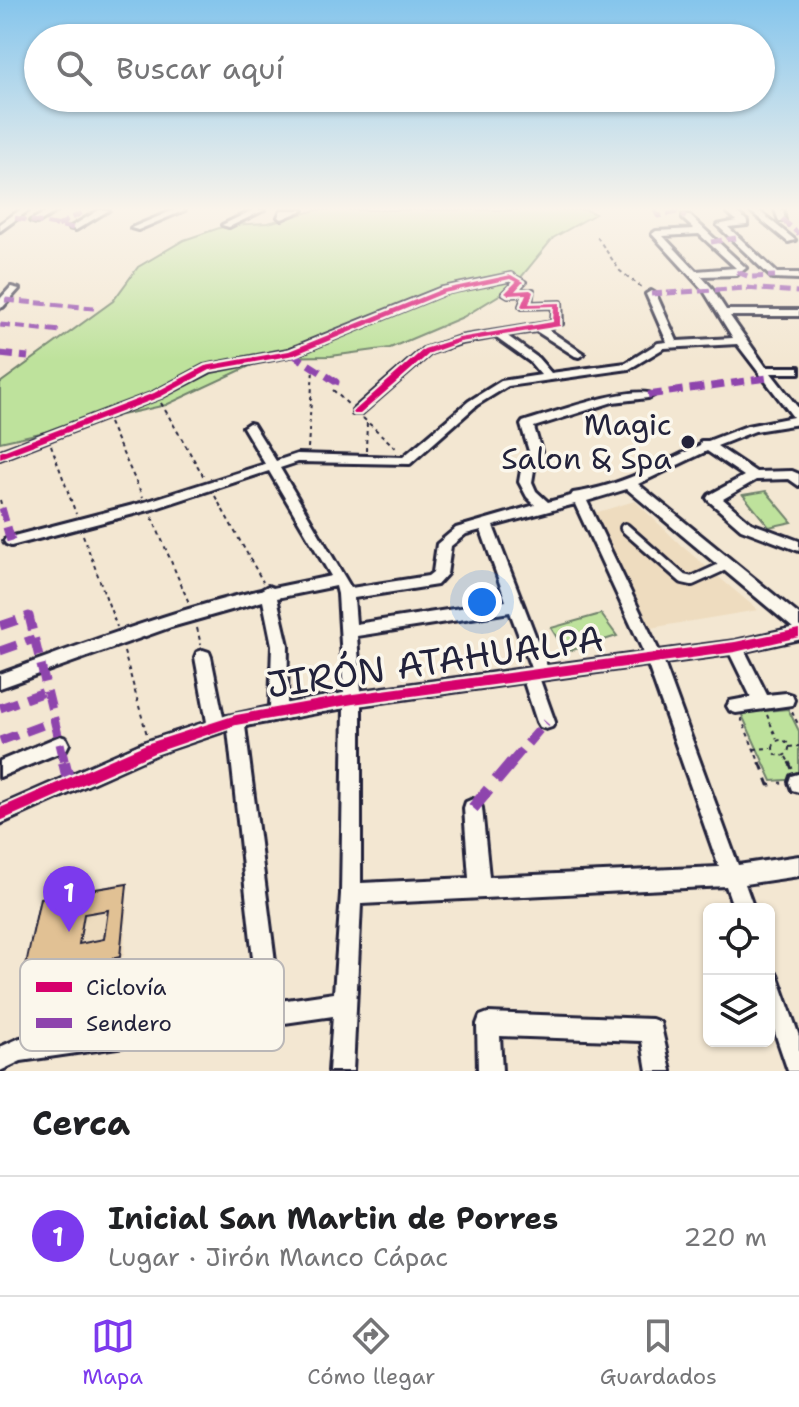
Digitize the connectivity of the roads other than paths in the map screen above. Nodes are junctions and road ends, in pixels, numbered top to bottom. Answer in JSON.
{"nodes":[{"id":1,"x":680,"y":260,"type":"edge"},
{"id":2,"x":729,"y":260,"type":"edge"},
{"id":3,"x":758,"y":260,"type":"edge"},
{"id":4,"x":693,"y":274,"type":"junction"},
{"id":5,"x":799,"y":276,"type":"edge"},
{"id":6,"x":14,"y":289,"type":"dead end"},
{"id":7,"x":651,"y":294,"type":"road end"},
{"id":8,"x":0,"y":305,"type":"edge"},
{"id":9,"x":794,"y":312,"type":"edge"},
{"id":10,"x":725,"y":313,"type":"junction"},
{"id":11,"x":799,"y":323,"type":"edge"},
{"id":12,"x":537,"y":327,"type":"junction"},
{"id":13,"x":496,"y":333,"type":"junction"},
{"id":14,"x":740,"y":341,"type":"junction"},
{"id":15,"x":673,"y":344,"type":"junction"},
{"id":16,"x":579,"y":354,"type":"dead end"},
{"id":17,"x":761,"y":370,"type":"junction"},
{"id":18,"x":799,"y":370,"type":"edge"},
{"id":19,"x":546,"y":374,"type":"junction"},
{"id":20,"x":648,"y":395,"type":"dead end"},
{"id":21,"x":357,"y":412,"type":"road end"},
{"id":22,"x":799,"y":418,"type":"edge"},
{"id":23,"x":249,"y":427,"type":"dead end"},
{"id":24,"x":705,"y":444,"type":"junction"},
{"id":25,"x":0,"y":455,"type":"edge"},
{"id":26,"x":275,"y":465,"type":"junction"},
{"id":27,"x":753,"y":476,"type":"junction"},
{"id":28,"x":799,"y":482,"type":"edge"},
{"id":29,"x":628,"y":483,"type":"junction"},
{"id":30,"x":578,"y":496,"type":"junction"},
{"id":31,"x":546,"y":508,"type":"junction"},
{"id":32,"x":485,"y":523,"type":"junction"},
{"id":33,"x":625,"y":528,"type":"dead end"},
{"id":34,"x":11,"y":541,"type":"dead end"},
{"id":35,"x":799,"y":546,"type":"edge"},
{"id":36,"x":727,"y":565,"type":"junction"},
{"id":37,"x":344,"y":587,"type":"junction"},
{"id":38,"x":268,"y":592,"type":"junction"},
{"id":39,"x":516,"y":605,"type":"junction"},
{"id":40,"x":799,"y":624,"type":"edge"},
{"id":41,"x":348,"y":631,"type":"junction"},
{"id":42,"x":799,"y":633,"type":"edge"},
{"id":43,"x":735,"y":647,"type":"junction"},
{"id":44,"x":203,"y":657,"type":"road end"},
{"id":45,"x":654,"y":658,"type":"junction"},
{"id":46,"x":536,"y":674,"type":"junction"},
{"id":47,"x":0,"y":681,"type":"edge"},
{"id":48,"x":353,"y":699,"type":"junction"},
{"id":49,"x":786,"y":700,"type":"road end"},
{"id":50,"x":762,"y":703,"type":"junction"},
{"id":51,"x":736,"y":706,"type":"road end"},
{"id":52,"x":278,"y":711,"type":"junction"},
{"id":53,"x":226,"y":722,"type":"junction"},
{"id":54,"x":546,"y":722,"type":"dead end"},
{"id":55,"x":60,"y":744,"type":"dead end"},
{"id":56,"x":0,"y":769,"type":"edge"},
{"id":57,"x":473,"y":808,"type":"dead end"},
{"id":58,"x":0,"y":815,"type":"edge"},
{"id":59,"x":799,"y":866,"type":"edge"},
{"id":60,"x":733,"y":876,"type":"junction"},
{"id":61,"x":480,"y":888,"type":"junction"},
{"id":62,"x":351,"y":894,"type":"junction"},
{"id":63,"x":742,"y":903,"type":"edge"},
{"id":64,"x":262,"y":959,"type":"edge"},
{"id":65,"x":775,"y":1000,"type":"edge"},
{"id":66,"x":344,"y":1003,"type":"junction"},
{"id":67,"x":284,"y":1011,"type":"edge"},
{"id":68,"x":20,"y":1050,"type":"edge"},
{"id":69,"x":0,"y":1059,"type":"edge"},
{"id":70,"x":799,"y":1070,"type":"edge"},
{"id":71,"x":341,"y":1071,"type":"edge"},
{"id":72,"x":490,"y":1071,"type":"edge"},
{"id":73,"x":659,"y":1071,"type":"edge"}],
"edges":[{"from":1,"to":4,"type":"street"},
{"from":2,"to":4,"type":"street"},
{"from":3,"to":5,"type":"street"},
{"from":4,"to":10,"type":"street"},
{"from":6,"to":8,"type":"street"},
{"from":7,"to":15,"type":"street"},
{"from":9,"to":10,"type":"street"},
{"from":9,"to":11,"type":"street"},
{"from":10,"to":14,"type":"street"},
{"from":12,"to":13,"type":"street"},
{"from":12,"to":16,"type":"street"},
{"from":12,"to":25,"type":"street"},
{"from":13,"to":19,"type":"street"},
{"from":13,"to":21,"type":"street"},
{"from":14,"to":15,"type":"street"},
{"from":14,"to":17,"type":"street"},
{"from":15,"to":19,"type":"street"},
{"from":17,"to":18,"type":"street"},
{"from":17,"to":22,"type":"street"},
{"from":19,"to":26,"type":"street"},
{"from":20,"to":31,"type":"street"},
{"from":22,"to":24,"type":"street"},
{"from":23,"to":26,"type":"street"},
{"from":24,"to":27,"type":"street"},
{"from":24,"to":29,"type":"street"},
{"from":26,"to":34,"type":"street"},
{"from":26,"to":37,"type":"street"},
{"from":27,"to":28,"type":"street"},
{"from":27,"to":35,"type":"street"},
{"from":29,"to":30,"type":"street"},
{"from":29,"to":36,"type":"street"},
{"from":30,"to":31,"type":"street"},
{"from":30,"to":45,"type":"street"},
{"from":31,"to":32,"type":"street"},
{"from":32,"to":37,"type":"street"},
{"from":32,"to":39,"type":"street"},
{"from":33,"to":36,"type":"lane"},
{"from":36,"to":40,"type":"street"},
{"from":37,"to":38,"type":"street"},
{"from":37,"to":41,"type":"street"},
{"from":38,"to":47,"type":"street"},
{"from":38,"to":52,"type":"street"},
{"from":39,"to":41,"type":"street"},
{"from":39,"to":46,"type":"street"},
{"from":41,"to":48,"type":"street"},
{"from":42,"to":43,"type":"street","name":"JIRÓN ATAHUALPA"},
{"from":43,"to":45,"type":"street","name":"JIRÓN ATAHUALPA"},
{"from":43,"to":50,"type":"street"},
{"from":44,"to":53,"type":"street"},
{"from":45,"to":46,"type":"street","name":"JIRÓN ATAHUALPA"},
{"from":45,"to":60,"type":"street"},
{"from":46,"to":48,"type":"street","name":"JIRÓN ATAHUALPA"},
{"from":46,"to":54,"type":"street"},
{"from":48,"to":52,"type":"street","name":"JIRÓN ATAHUALPA"},
{"from":48,"to":62,"type":"street"},
{"from":49,"to":50,"type":"street"},
{"from":50,"to":51,"type":"street"},
{"from":52,"to":53,"type":"street","name":"JIRÓN ATAHUALPA"},
{"from":53,"to":58,"type":"street","name":"JIRÓN ATAHUALPA"},
{"from":53,"to":64,"type":"street"},
{"from":55,"to":56,"type":"street"},
{"from":57,"to":61,"type":"street"},
{"from":59,"to":60,"type":"street"},
{"from":60,"to":61,"type":"street"},
{"from":60,"to":63,"type":"street"},
{"from":61,"to":62,"type":"street"},
{"from":62,"to":66,"type":"street"},
{"from":65,"to":70,"type":"street"},
{"from":66,"to":67,"type":"street"},
{"from":66,"to":71,"type":"street"},
{"from":68,"to":69,"type":"street"},
{"from":72,"to":73,"type":"street"}]}
